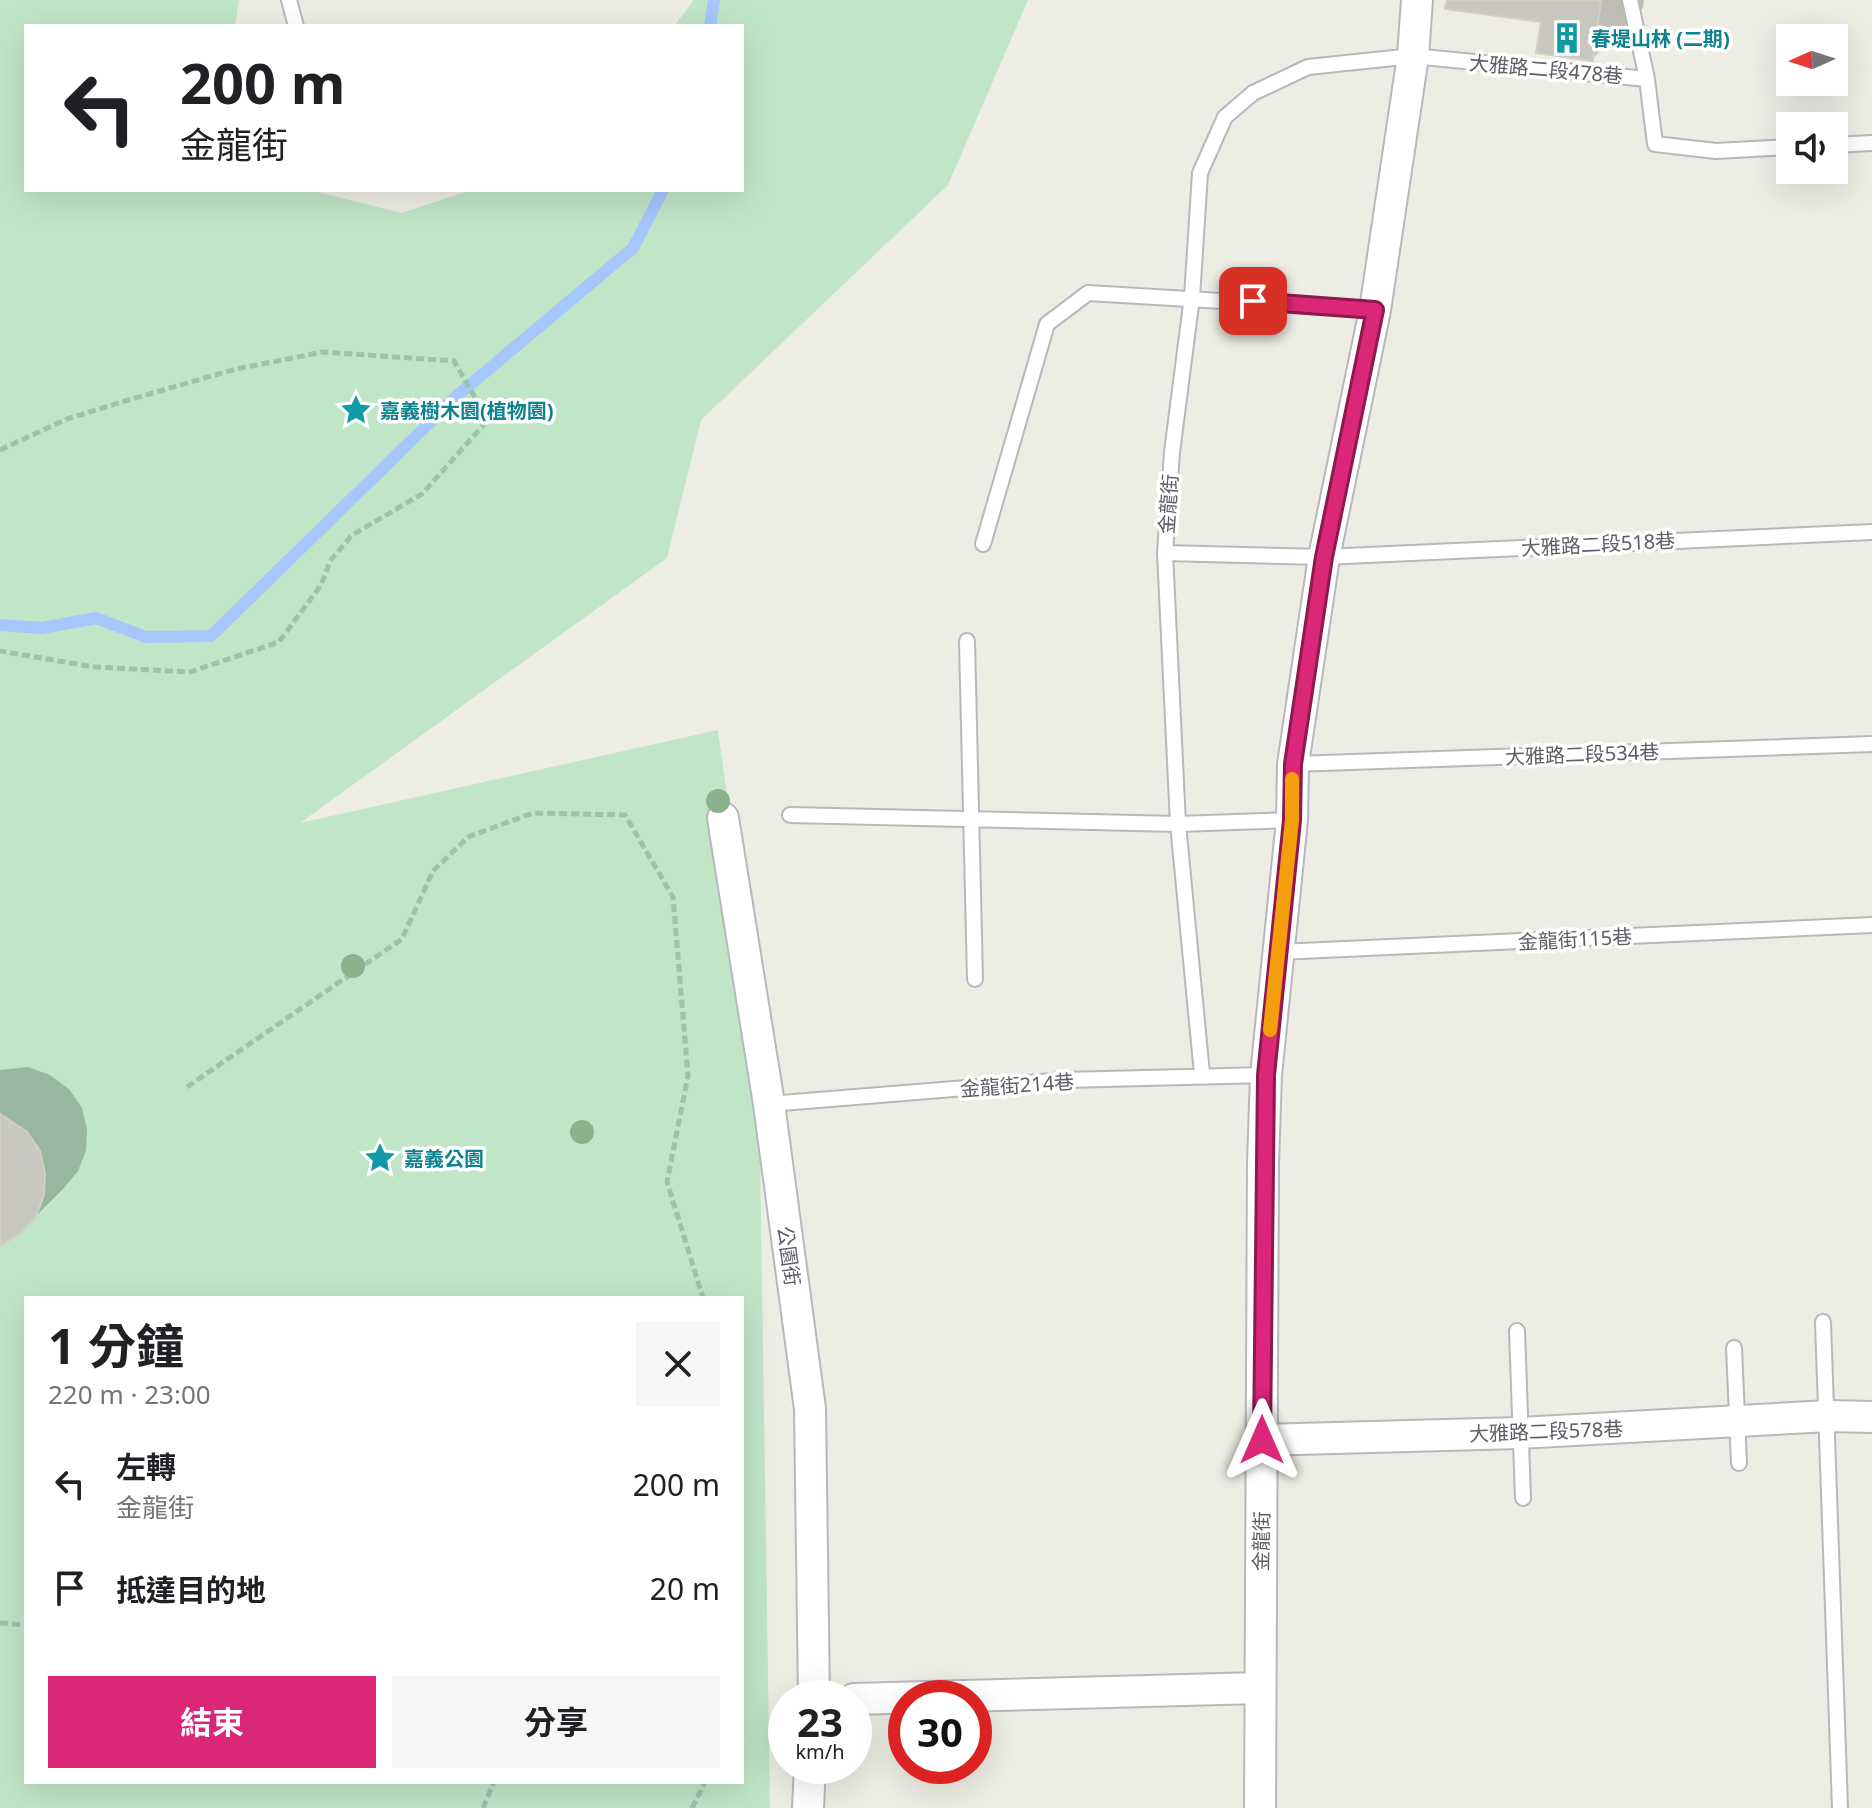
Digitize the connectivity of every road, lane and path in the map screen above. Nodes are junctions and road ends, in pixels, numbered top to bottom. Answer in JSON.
{"nodes":[{"id":1,"x":289,"y":0,"type":"edge"},
{"id":2,"x":1417,"y":0,"type":"edge"},
{"id":3,"x":1630,"y":0,"type":"edge"},
{"id":4,"x":295,"y":24,"type":"edge"},
{"id":5,"x":1413,"y":56,"type":"junction"},
{"id":6,"x":1647,"y":79,"type":"junction"},
{"id":7,"x":1872,"y":143,"type":"edge"},
{"id":8,"x":1848,"y":144,"type":"edge"},
{"id":9,"x":1776,"y":148,"type":"edge"},
{"id":10,"x":1192,"y":297,"type":"junction"},
{"id":11,"x":1375,"y":310,"type":"junction"},
{"id":12,"x":0,"y":450,"type":"edge"},
{"id":13,"x":1872,"y":532,"type":"edge"},
{"id":14,"x":983,"y":544,"type":"dead end"},
{"id":15,"x":1165,"y":553,"type":"junction"},
{"id":16,"x":1324,"y":557,"type":"junction"},
{"id":17,"x":967,"y":641,"type":"dead end"},
{"id":18,"x":0,"y":651,"type":"edge"},
{"id":19,"x":1872,"y":744,"type":"edge"},
{"id":20,"x":1293,"y":764,"type":"junction"},
{"id":21,"x":790,"y":815,"type":"dead end"},
{"id":22,"x":723,"y":818,"type":"dead end"},
{"id":23,"x":973,"y":819,"type":"junction"},
{"id":24,"x":1292,"y":820,"type":"junction"},
{"id":25,"x":1178,"y":824,"type":"junction"},
{"id":26,"x":1872,"y":925,"type":"edge"},
{"id":27,"x":1279,"y":952,"type":"junction"},
{"id":28,"x":975,"y":979,"type":"dead end"},
{"id":29,"x":1202,"y":1074,"type":"junction"},
{"id":30,"x":1266,"y":1075,"type":"junction"},
{"id":31,"x":187,"y":1087,"type":"dead end"},
{"id":32,"x":769,"y":1104,"type":"junction"},
{"id":33,"x":702,"y":1296,"type":"edge"},
{"id":34,"x":1823,"y":1322,"type":"dead end"},
{"id":35,"x":1517,"y":1331,"type":"dead end"},
{"id":36,"x":1734,"y":1348,"type":"dead end"},
{"id":37,"x":1829,"y":1416,"type":"junction"},
{"id":38,"x":1872,"y":1417,"type":"edge"},
{"id":39,"x":1736,"y":1423,"type":"junction"},
{"id":40,"x":1519,"y":1433,"type":"junction"},
{"id":41,"x":1262,"y":1440,"type":"junction"},
{"id":42,"x":1739,"y":1463,"type":"dead end"},
{"id":43,"x":1523,"y":1498,"type":"dead end"},
{"id":44,"x":0,"y":1623,"type":"edge"},
{"id":45,"x":24,"y":1625,"type":"edge"},
{"id":46,"x":814,"y":1680,"type":"edge"},
{"id":47,"x":1259,"y":1688,"type":"junction"},
{"id":48,"x":872,"y":1699,"type":"edge"},
{"id":49,"x":493,"y":1784,"type":"edge"},
{"id":50,"x":704,"y":1784,"type":"edge"},
{"id":51,"x":809,"y":1784,"type":"edge"},
{"id":52,"x":483,"y":1808,"type":"edge"},
{"id":53,"x":692,"y":1808,"type":"edge"},
{"id":54,"x":808,"y":1808,"type":"edge"},
{"id":55,"x":1260,"y":1808,"type":"edge"},
{"id":56,"x":1840,"y":1808,"type":"edge"}],
"edges":[{"from":1,"to":4,"type":"lane"},
{"from":2,"to":5,"type":"street","name":"金龍街"},
{"from":3,"to":6,"type":"lane","name":"大雅路二段478巷"},
{"from":5,"to":6,"type":"lane","name":"大雅路二段478巷"},
{"from":5,"to":10,"type":"lane","name":"金龍街"},
{"from":5,"to":11,"type":"street","name":"金龍街"},
{"from":6,"to":9,"type":"lane"},
{"from":7,"to":8,"type":"lane"},
{"from":10,"to":11,"type":"lane"},
{"from":10,"to":14,"type":"lane"},
{"from":10,"to":15,"type":"lane","name":"金龍街"},
{"from":11,"to":16,"type":"street","name":"金龍街"},
{"from":12,"to":18,"type":"path"},
{"from":13,"to":16,"type":"lane","name":"大雅路二段518巷"},
{"from":15,"to":16,"type":"lane","name":"金龍街"},
{"from":15,"to":25,"type":"lane"},
{"from":16,"to":20,"type":"street","name":"金龍街"},
{"from":17,"to":23,"type":"lane"},
{"from":19,"to":20,"type":"lane","name":"大雅路二段534巷"},
{"from":20,"to":24,"type":"street","name":"金龍街"},
{"from":21,"to":23,"type":"lane"},
{"from":22,"to":32,"type":"street","name":"公園街"},
{"from":23,"to":25,"type":"lane"},
{"from":23,"to":28,"type":"lane"},
{"from":24,"to":25,"type":"lane"},
{"from":24,"to":27,"type":"street","name":"金龍街"},
{"from":25,"to":29,"type":"lane"},
{"from":26,"to":27,"type":"lane","name":"金龍街115巷"},
{"from":27,"to":30,"type":"street","name":"金龍街"},
{"from":29,"to":30,"type":"lane","name":"金龍街214巷"},
{"from":29,"to":32,"type":"lane","name":"金龍街214巷"},
{"from":30,"to":41,"type":"street","name":"金龍街"},
{"from":31,"to":33,"type":"path"},
{"from":32,"to":46,"type":"street","name":"公園街"},
{"from":34,"to":37,"type":"lane"},
{"from":35,"to":40,"type":"lane"},
{"from":36,"to":39,"type":"lane"},
{"from":37,"to":38,"type":"street","name":"大雅路二段578巷"},
{"from":37,"to":39,"type":"street","name":"大雅路二段578巷"},
{"from":37,"to":56,"type":"lane"},
{"from":39,"to":40,"type":"street","name":"大雅路二段578巷"},
{"from":39,"to":42,"type":"lane"},
{"from":40,"to":41,"type":"street","name":"大雅路二段578巷"},
{"from":40,"to":43,"type":"lane"},
{"from":41,"to":47,"type":"street","name":"金龍街"},
{"from":44,"to":45,"type":"path"},
{"from":47,"to":48,"type":"street"},
{"from":47,"to":55,"type":"street","name":"金龍街"},
{"from":49,"to":52,"type":"path"},
{"from":50,"to":53,"type":"path"},
{"from":51,"to":54,"type":"street"}]}
